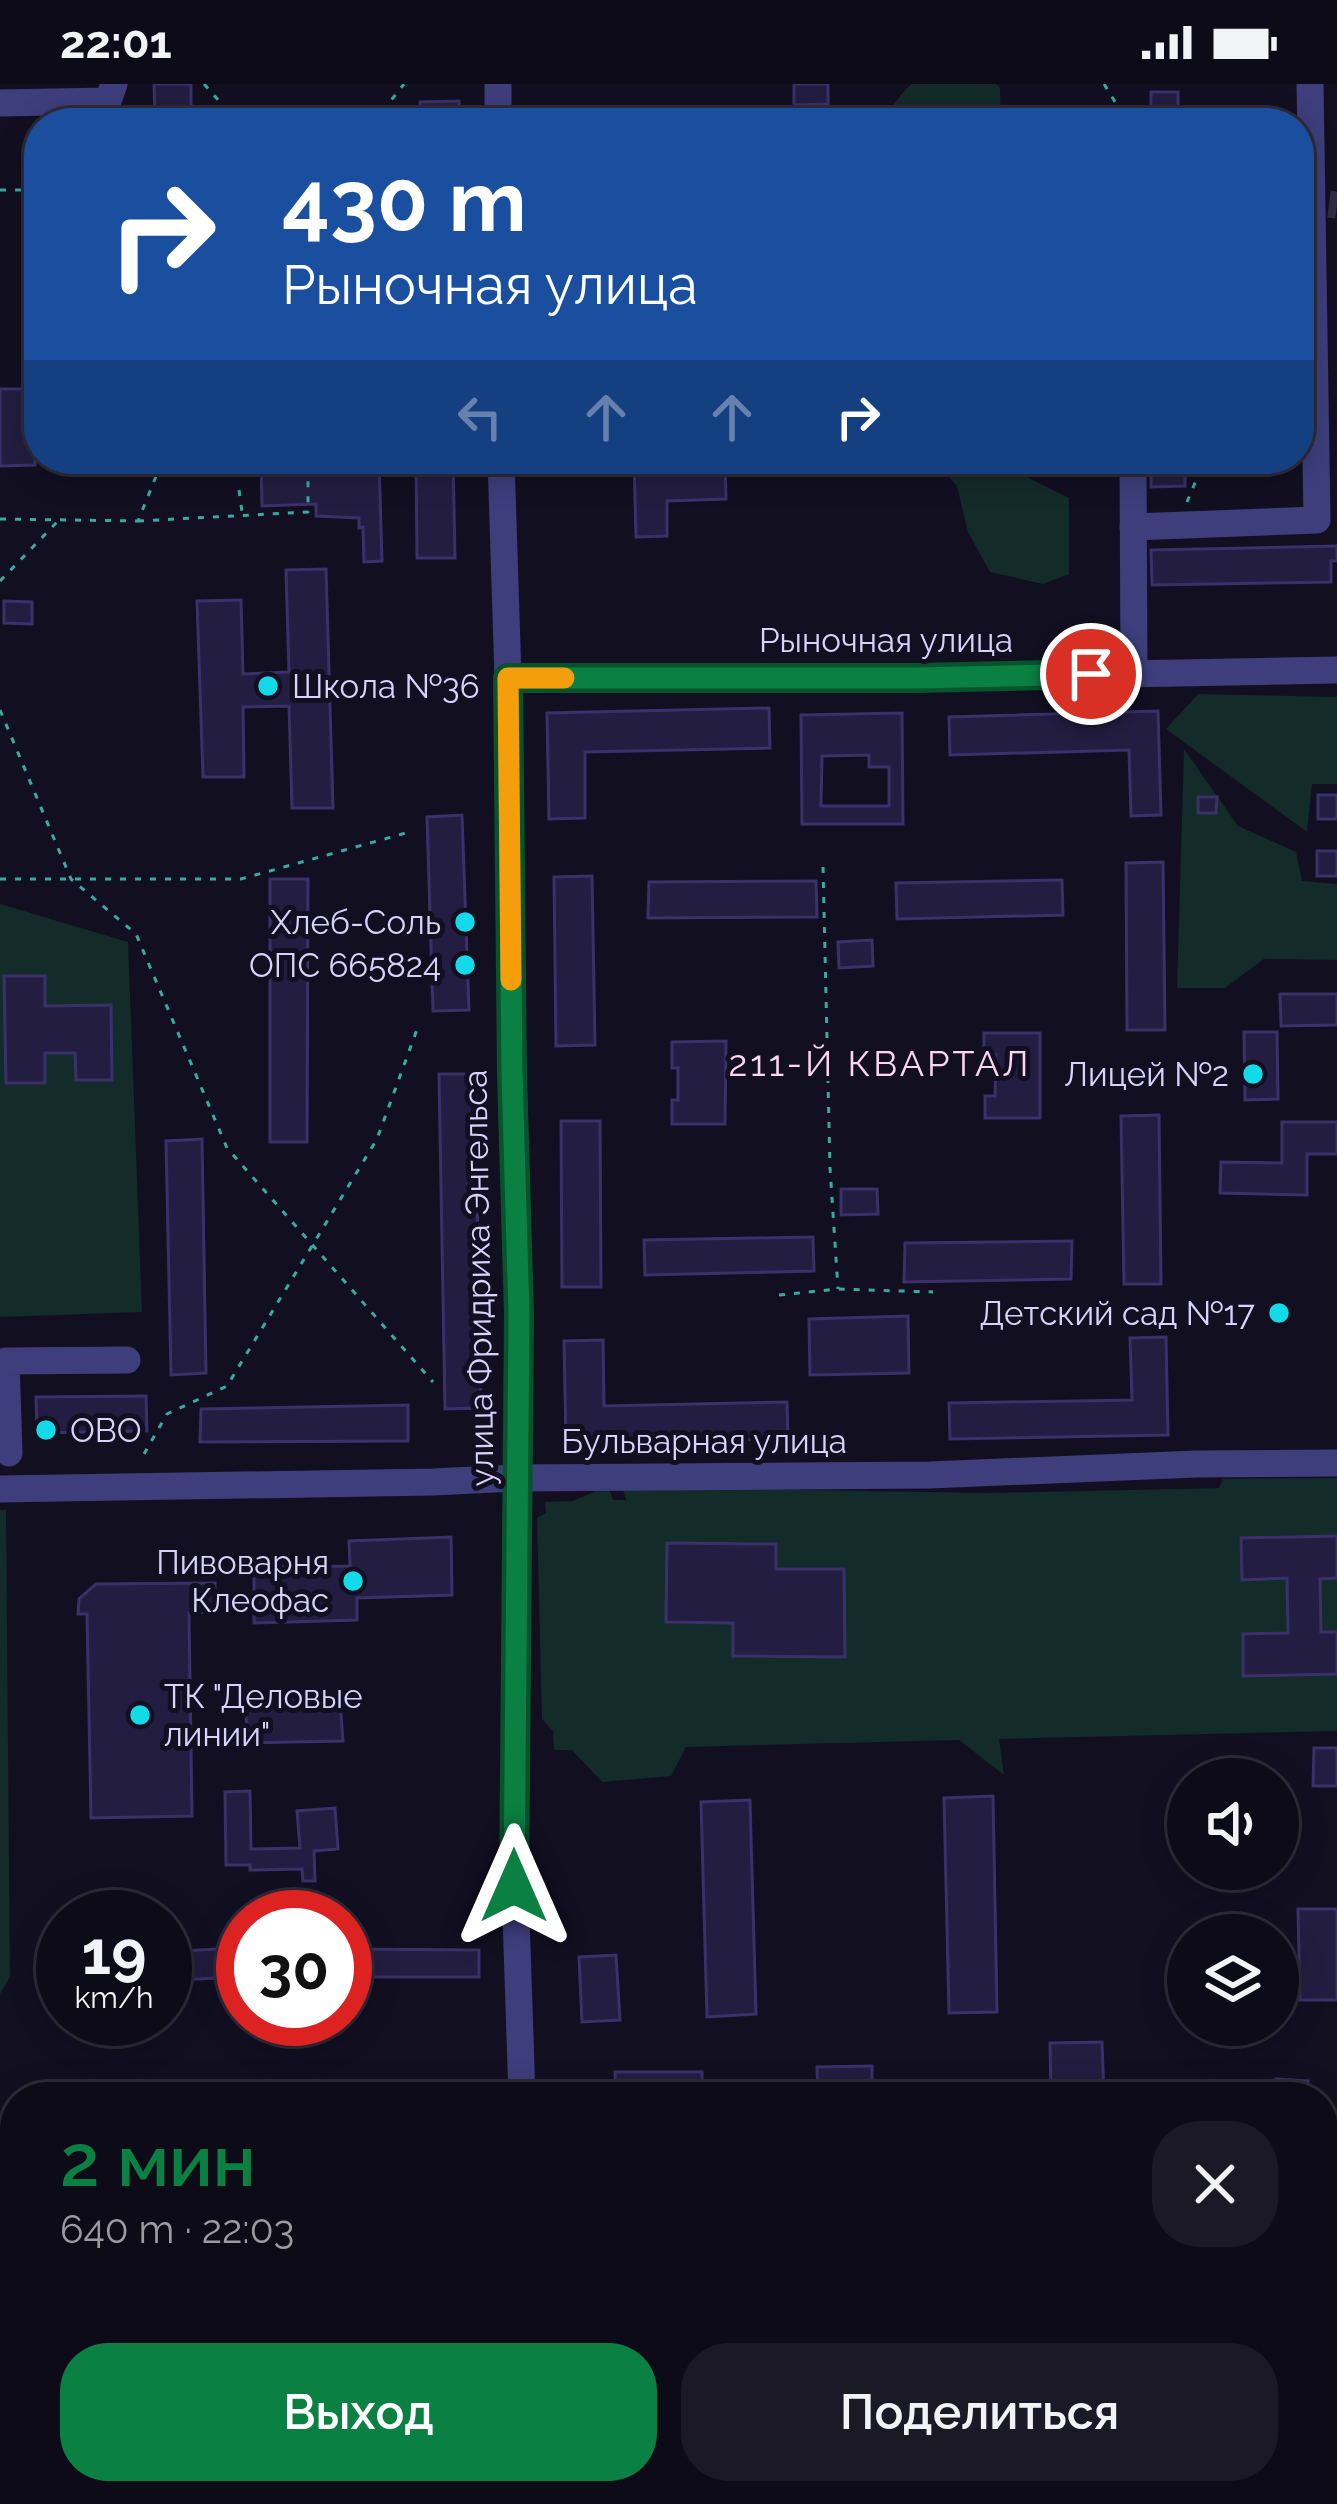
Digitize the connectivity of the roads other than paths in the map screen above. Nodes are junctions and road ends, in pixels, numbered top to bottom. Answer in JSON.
{"nodes":[{"id":1,"x":113,"y":84,"type":"edge"},
{"id":2,"x":0,"y":103,"type":"edge"},
{"id":3,"x":1314,"y":197,"type":"edge"},
{"id":4,"x":501,"y":474,"type":"edge"},
{"id":5,"x":1133,"y":474,"type":"edge"},
{"id":6,"x":1133,"y":526,"type":"junction"},
{"id":7,"x":1337,"y":670,"type":"edge"},
{"id":8,"x":1134,"y":673,"type":"junction"},
{"id":9,"x":508,"y":678,"type":"junction"},
{"id":10,"x":127,"y":1360,"type":"dead end"},
{"id":11,"x":9,"y":1453,"type":"dead end"},
{"id":12,"x":1337,"y":1463,"type":"edge"},
{"id":13,"x":518,"y":1478,"type":"junction"},
{"id":14,"x":0,"y":1490,"type":"edge"},
{"id":15,"x":521,"y":2082,"type":"edge"}],
"edges":[{"from":1,"to":2,"type":"street"},
{"from":3,"to":6,"type":"street"},
{"from":4,"to":9,"type":"street","name":"улица Фридриха Энгельса"},
{"from":5,"to":6,"type":"street"},
{"from":6,"to":8,"type":"street"},
{"from":7,"to":8,"type":"street","name":"Рыночная улица"},
{"from":8,"to":9,"type":"street","name":"Рыночная улица"},
{"from":9,"to":13,"type":"street","name":"улица Фридриха Энгельса"},
{"from":10,"to":11,"type":"street"},
{"from":12,"to":13,"type":"street","name":"Бульварная улица"},
{"from":13,"to":14,"type":"street","name":"Бульварная улица"},
{"from":13,"to":15,"type":"street","name":"улица Фридриха Энгельса"}]}
